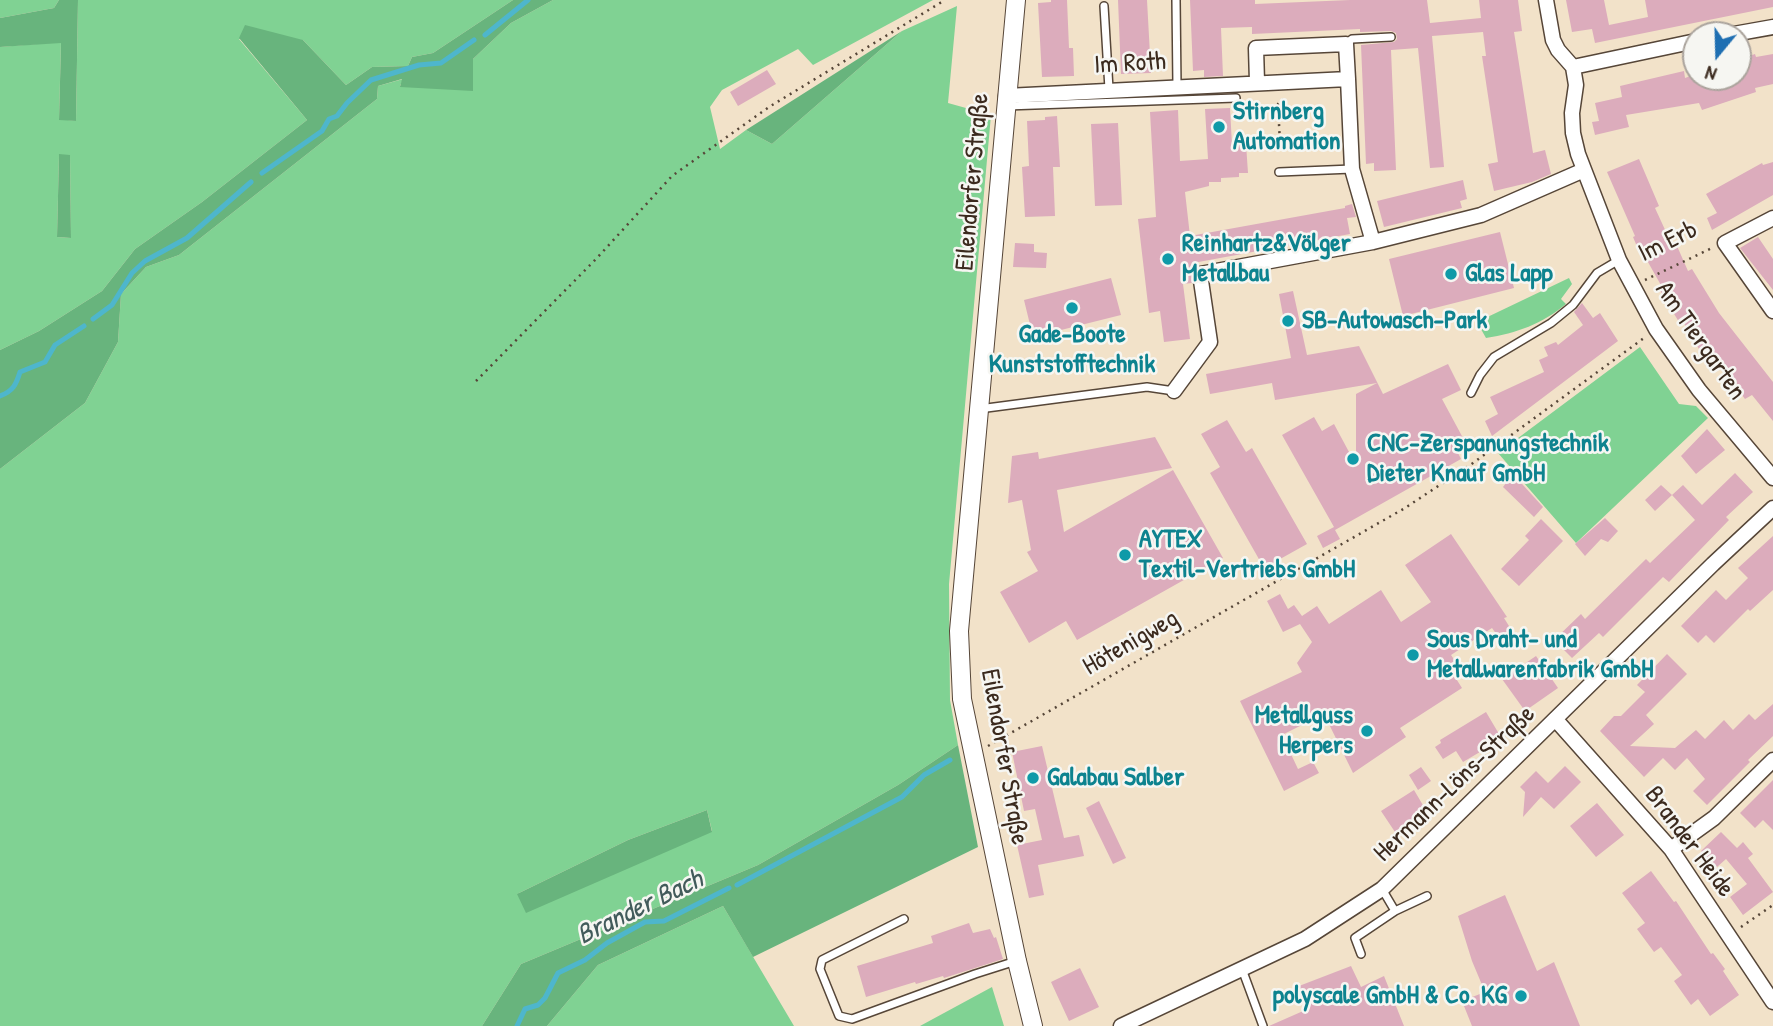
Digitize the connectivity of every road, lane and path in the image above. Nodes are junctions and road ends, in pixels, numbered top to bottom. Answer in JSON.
{"nodes":[{"id":1,"x":945,"y":0,"type":"edge"},
{"id":2,"x":1016,"y":0,"type":"edge"},
{"id":3,"x":1177,"y":0,"type":"edge"},
{"id":4,"x":1546,"y":0,"type":"edge"},
{"id":5,"x":1104,"y":6,"type":"dead end"},
{"id":6,"x":1773,"y":27,"type":"edge"},
{"id":7,"x":1752,"y":31,"type":"edge"},
{"id":8,"x":1391,"y":37,"type":"dead end"},
{"id":9,"x":1346,"y":44,"type":"junction"},
{"id":10,"x":1682,"y":44,"type":"edge"},
{"id":11,"x":1573,"y":67,"type":"junction"},
{"id":12,"x":1348,"y":79,"type":"junction"},
{"id":13,"x":1283,"y":81,"type":"junction"},
{"id":14,"x":1257,"y":82,"type":"junction"},
{"id":15,"x":1177,"y":86,"type":"junction"},
{"id":16,"x":1110,"y":89,"type":"junction"},
{"id":17,"x":1236,"y":98,"type":"dead end"},
{"id":18,"x":1006,"y":101,"type":"junction"},
{"id":19,"x":1351,"y":142,"type":"junction"},
{"id":20,"x":1352,"y":169,"type":"junction"},
{"id":21,"x":1584,"y":170,"type":"junction"},
{"id":22,"x":1279,"y":172,"type":"dead end"},
{"id":23,"x":1773,"y":218,"type":"edge"},
{"id":24,"x":1373,"y":242,"type":"junction"},
{"id":25,"x":1724,"y":243,"type":"junction"},
{"id":26,"x":1619,"y":260,"type":"junction"},
{"id":27,"x":1633,"y":287,"type":"junction"},
{"id":28,"x":1773,"y":312,"type":"edge"},
{"id":29,"x":1656,"y":329,"type":"junction"},
{"id":30,"x":476,"y":381,"type":"dead end"},
{"id":31,"x":1174,"y":391,"type":"joint"},
{"id":32,"x":1471,"y":393,"type":"dead end"},
{"id":33,"x":979,"y":410,"type":"junction"},
{"id":34,"x":1773,"y":478,"type":"edge"},
{"id":35,"x":1773,"y":508,"type":"edge"},
{"id":36,"x":1556,"y":720,"type":"junction"},
{"id":37,"x":973,"y":754,"type":"junction"},
{"id":38,"x":1773,"y":760,"type":"edge"},
{"id":39,"x":1671,"y":849,"type":"junction"},
{"id":40,"x":1382,"y":889,"type":"junction"},
{"id":41,"x":1427,"y":896,"type":"dead end"},
{"id":42,"x":1773,"y":905,"type":"edge"},
{"id":43,"x":1395,"y":911,"type":"junction"},
{"id":44,"x":904,"y":919,"type":"dead end"},
{"id":45,"x":1728,"y":935,"type":"junction"},
{"id":46,"x":1361,"y":954,"type":"dead end"},
{"id":47,"x":1017,"y":961,"type":"junction"},
{"id":48,"x":1242,"y":970,"type":"junction"},
{"id":49,"x":1773,"y":1002,"type":"edge"},
{"id":50,"x":1149,"y":1020,"type":"edge"},
{"id":51,"x":1033,"y":1026,"type":"edge"},
{"id":52,"x":1121,"y":1026,"type":"edge"},
{"id":53,"x":1263,"y":1026,"type":"edge"}],
"edges":[{"from":1,"to":30,"type":"path"},
{"from":2,"to":18,"type":"street","name":"Eilendorfer Straße"},
{"from":3,"to":15,"type":"lane"},
{"from":4,"to":11,"type":"street"},
{"from":5,"to":16,"type":"lane"},
{"from":6,"to":7,"type":"street"},
{"from":8,"to":9,"type":"lane"},
{"from":9,"to":12,"type":"street"},
{"from":9,"to":14,"type":"street"},
{"from":10,"to":11,"type":"street"},
{"from":11,"to":21,"type":"street","name":"Am Tiergarten"},
{"from":12,"to":13,"type":"street","name":"Im Roth"},
{"from":12,"to":19,"type":"street"},
{"from":13,"to":14,"type":"street","name":"Im Roth"},
{"from":13,"to":19,"type":"path"},
{"from":14,"to":15,"type":"street","name":"Im Roth"},
{"from":15,"to":16,"type":"street","name":"Im Roth"},
{"from":16,"to":18,"type":"street","name":"Im Roth"},
{"from":17,"to":18,"type":"lane"},
{"from":18,"to":33,"type":"street","name":"Eilendorfer Straße"},
{"from":19,"to":20,"type":"street"},
{"from":20,"to":22,"type":"lane"},
{"from":20,"to":24,"type":"street"},
{"from":21,"to":24,"type":"street"},
{"from":21,"to":26,"type":"street","name":"Am Tiergarten"},
{"from":23,"to":25,"type":"street","name":"Im Erb"},
{"from":24,"to":31,"type":"street"},
{"from":25,"to":27,"type":"path","name":"Im Erb"},
{"from":25,"to":28,"type":"street","name":"Im Erb"},
{"from":26,"to":27,"type":"street","name":"Am Tiergarten"},
{"from":26,"to":32,"type":"lane"},
{"from":27,"to":29,"type":"street","name":"Am Tiergarten"},
{"from":29,"to":34,"type":"street","name":"Am Tiergarten"},
{"from":29,"to":37,"type":"path","name":"Hötenigweg"},
{"from":31,"to":33,"type":"lane"},
{"from":33,"to":37,"type":"street","name":"Eilendorfer Straße"},
{"from":35,"to":36,"type":"street","name":"Hermann-Löns-Straße"},
{"from":36,"to":39,"type":"street","name":"Brander Heide"},
{"from":36,"to":40,"type":"street","name":"Hermann-Löns-Straße"},
{"from":37,"to":47,"type":"street","name":"Eilendorfer Straße"},
{"from":38,"to":39,"type":"street"},
{"from":39,"to":45,"type":"street","name":"Brander Heide"},
{"from":40,"to":43,"type":"lane"},
{"from":40,"to":48,"type":"street","name":"Hermann-Löns-Straße"},
{"from":41,"to":43,"type":"lane"},
{"from":42,"to":45,"type":"path"},
{"from":43,"to":46,"type":"lane"},
{"from":44,"to":47,"type":"lane"},
{"from":45,"to":49,"type":"street","name":"Brander Heide"},
{"from":47,"to":51,"type":"street","name":"Eilendorfer Straße"},
{"from":48,"to":50,"type":"street","name":"Hermann-Löns-Straße"},
{"from":48,"to":53,"type":"lane"},
{"from":50,"to":52,"type":"street","name":"Hermann-Löns-Straße"}]}
